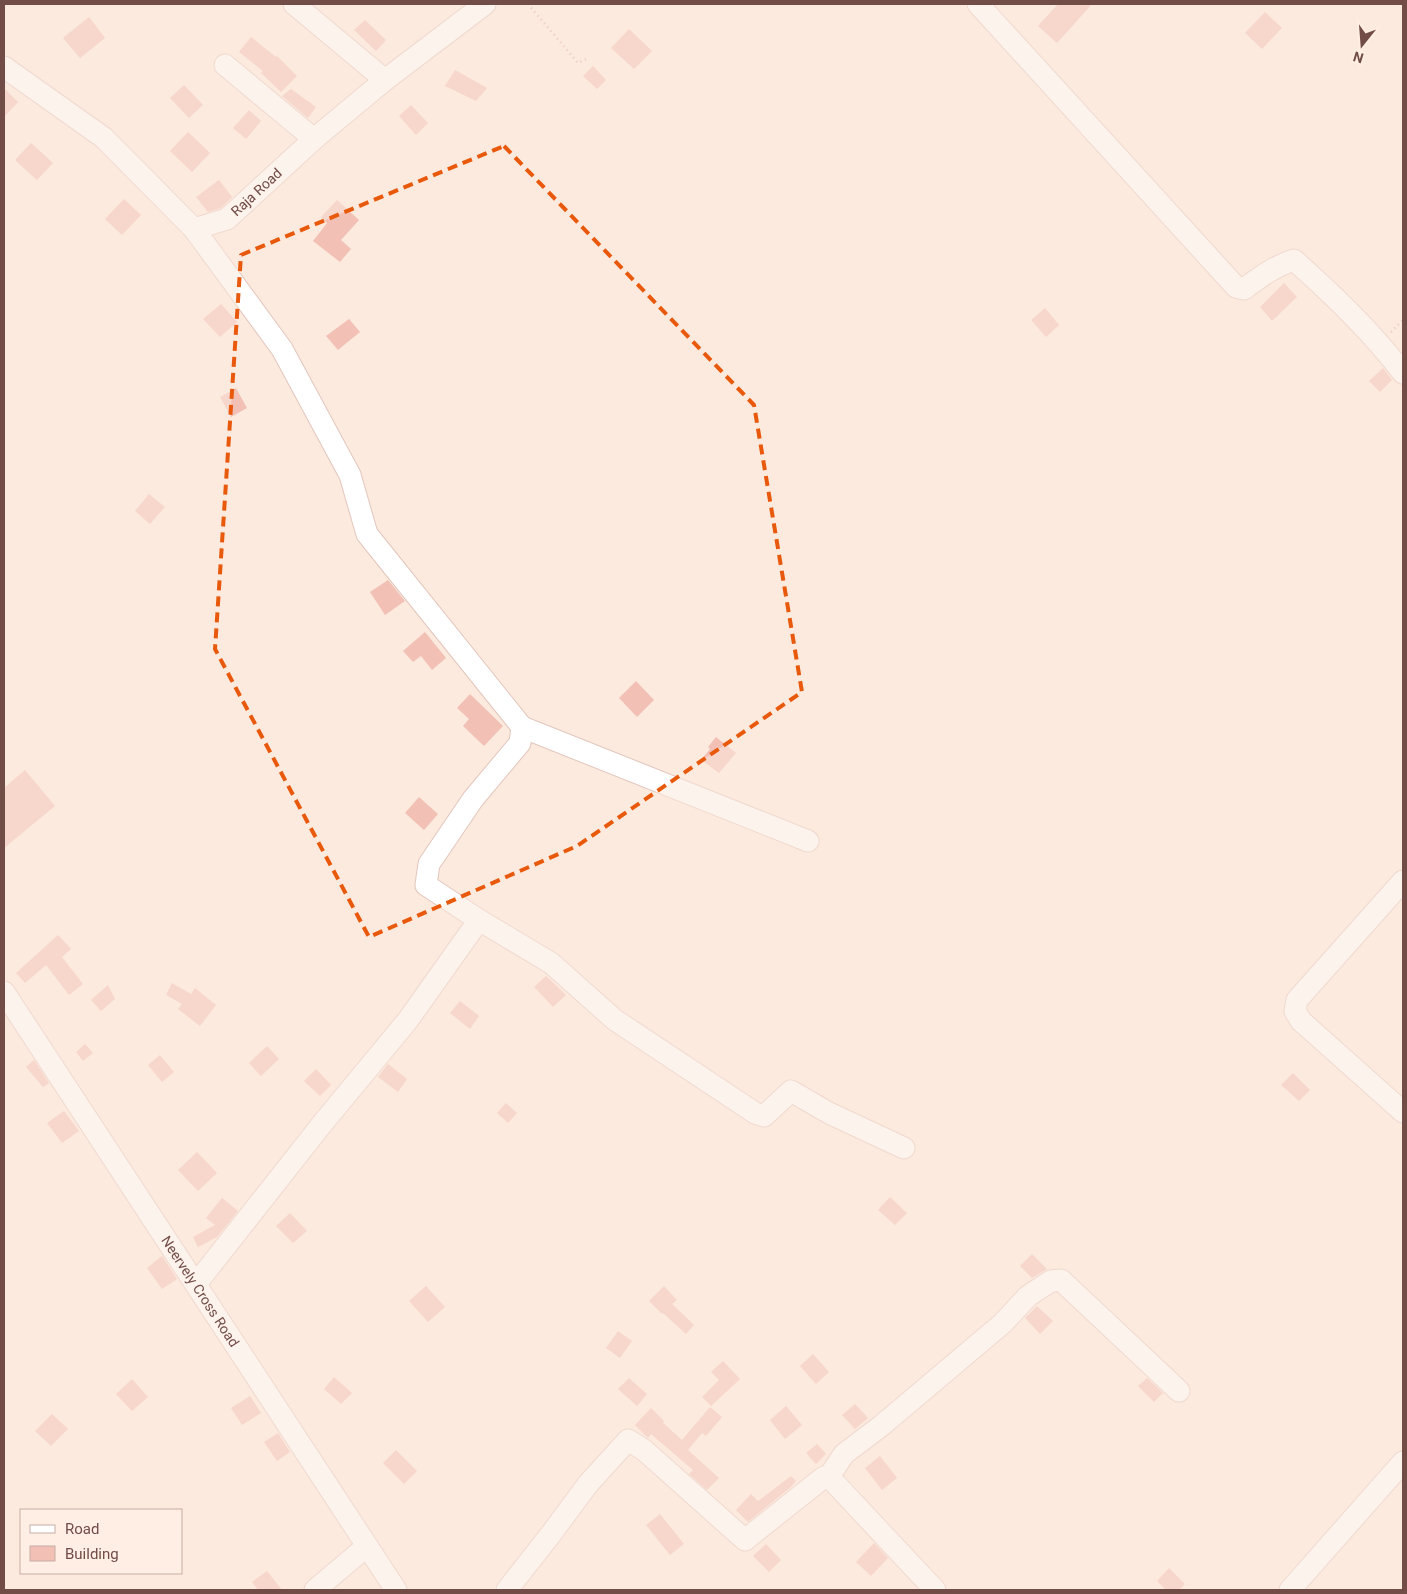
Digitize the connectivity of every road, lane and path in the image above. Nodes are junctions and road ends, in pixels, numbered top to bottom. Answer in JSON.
{"nodes":[{"id":1,"x":294,"y":4,"type":"edge"},
{"id":2,"x":485,"y":4,"type":"edge"},
{"id":3,"x":528,"y":4,"type":"edge"},
{"id":4,"x":978,"y":4,"type":"edge"},
{"id":5,"x":588,"y":58,"type":"dead end"},
{"id":6,"x":224,"y":65,"type":"dead end"},
{"id":7,"x":4,"y":67,"type":"edge"},
{"id":8,"x":385,"y":80,"type":"junction"},
{"id":9,"x":314,"y":139,"type":"junction"},
{"id":10,"x":194,"y":229,"type":"junction"},
{"id":11,"x":1403,"y":373,"type":"edge"},
{"id":12,"x":522,"y":727,"type":"junction"},
{"id":13,"x":808,"y":841,"type":"dead end"},
{"id":14,"x":1403,"y":881,"type":"edge"},
{"id":15,"x":479,"y":920,"type":"junction"},
{"id":16,"x":4,"y":992,"type":"edge"},
{"id":17,"x":1403,"y":1112,"type":"edge"},
{"id":18,"x":904,"y":1148,"type":"dead end"},
{"id":19,"x":196,"y":1284,"type":"junction"},
{"id":20,"x":1179,"y":1391,"type":"dead end"},
{"id":21,"x":1403,"y":1462,"type":"edge"},
{"id":22,"x":828,"y":1478,"type":"junction"},
{"id":23,"x":367,"y":1546,"type":"junction"},
{"id":24,"x":315,"y":1590,"type":"edge"},
{"id":25,"x":396,"y":1590,"type":"edge"},
{"id":26,"x":507,"y":1590,"type":"edge"},
{"id":27,"x":936,"y":1590,"type":"edge"},
{"id":28,"x":1290,"y":1590,"type":"edge"}],
"edges":[{"from":1,"to":8,"type":"street"},
{"from":2,"to":8,"type":"street","name":"Raja Road"},
{"from":3,"to":5,"type":"path"},
{"from":4,"to":11,"type":"street"},
{"from":6,"to":9,"type":"street"},
{"from":7,"to":10,"type":"street"},
{"from":8,"to":9,"type":"street","name":"Raja Road"},
{"from":9,"to":10,"type":"street","name":"Raja Road"},
{"from":10,"to":12,"type":"street"},
{"from":12,"to":13,"type":"street"},
{"from":12,"to":15,"type":"street"},
{"from":14,"to":17,"type":"street"},
{"from":15,"to":18,"type":"street"},
{"from":15,"to":19,"type":"street"},
{"from":16,"to":19,"type":"street","name":"Neervely Cross Road"},
{"from":19,"to":23,"type":"street","name":"Neervely Cross Road"},
{"from":20,"to":22,"type":"street"},
{"from":21,"to":28,"type":"street"},
{"from":22,"to":26,"type":"street"},
{"from":22,"to":27,"type":"street"},
{"from":23,"to":24,"type":"street"},
{"from":23,"to":25,"type":"street","name":"Neervely Cross Road"}]}
